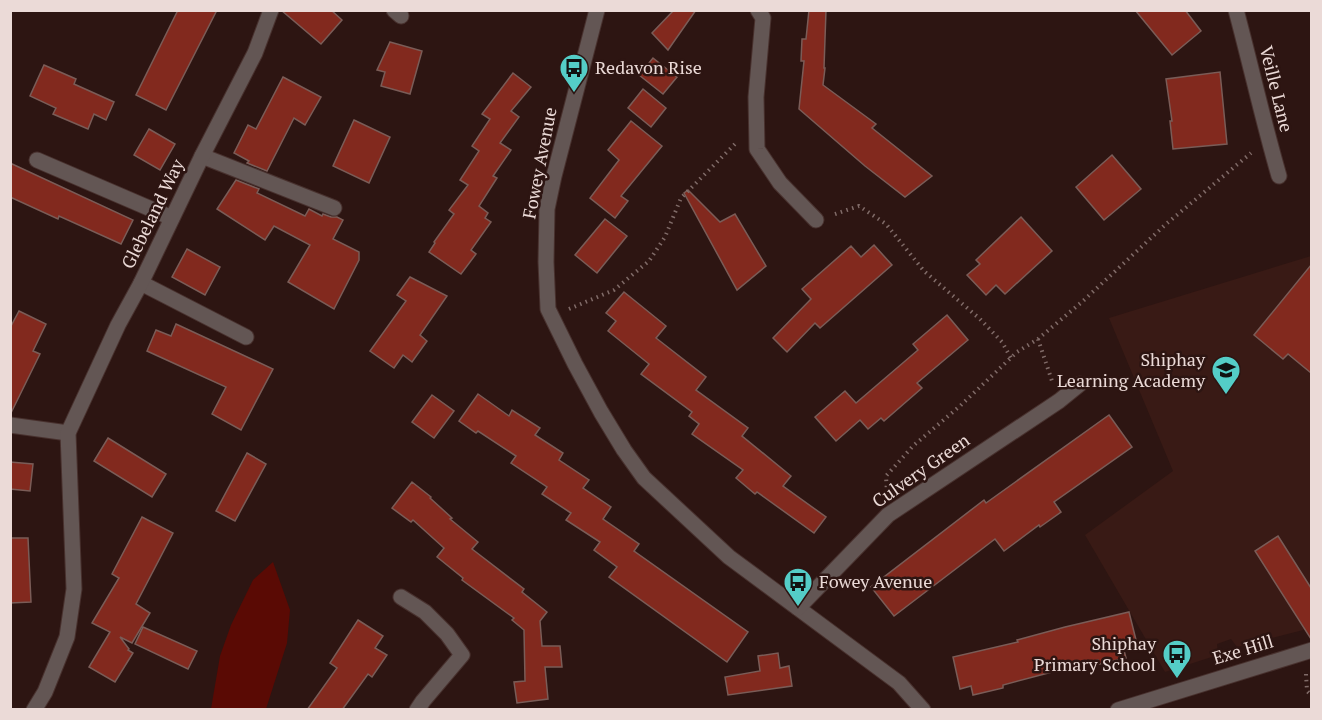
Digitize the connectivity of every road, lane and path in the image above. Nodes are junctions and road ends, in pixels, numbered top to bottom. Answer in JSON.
{"nodes":[{"id":1,"x":271,"y":10,"type":"edge"},
{"id":2,"x":597,"y":10,"type":"edge"},
{"id":3,"x":758,"y":10,"type":"edge"},
{"id":4,"x":1236,"y":10,"type":"edge"},
{"id":5,"x":1268,"y":139,"type":"junction"},
{"id":6,"x":756,"y":143,"type":"junction"},
{"id":7,"x":202,"y":156,"type":"junction"},
{"id":8,"x":37,"y":160,"type":"dead end"},
{"id":9,"x":1279,"y":176,"type":"dead end"},
{"id":10,"x":334,"y":208,"type":"dead end"},
{"id":11,"x":172,"y":218,"type":"junction"},
{"id":12,"x":816,"y":220,"type":"joint"},
{"id":13,"x":141,"y":283,"type":"junction"},
{"id":14,"x":552,"y":317,"type":"junction"},
{"id":15,"x":246,"y":337,"type":"dead end"},
{"id":16,"x":1038,"y":339,"type":"junction"},
{"id":17,"x":1011,"y":358,"type":"junction"},
{"id":18,"x":1080,"y":384,"type":"dead end"},
{"id":19,"x":1059,"y":401,"type":"junction"},
{"id":20,"x":10,"y":425,"type":"edge"},
{"id":21,"x":68,"y":433,"type":"junction"},
{"id":22,"x":888,"y":515,"type":"junction"},
{"id":23,"x":401,"y":597,"type":"dead end"},
{"id":24,"x":798,"y":608,"type":"junction"},
{"id":25,"x":1311,"y":650,"type":"edge"},
{"id":26,"x":34,"y":710,"type":"edge"},
{"id":27,"x":417,"y":710,"type":"edge"},
{"id":28,"x":923,"y":710,"type":"edge"},
{"id":29,"x":1118,"y":710,"type":"edge"}],
"edges":[{"from":1,"to":7,"type":"street","name":"Glebeland Way"},
{"from":2,"to":14,"type":"street","name":"Fowey Avenue"},
{"from":3,"to":6,"type":"street"},
{"from":4,"to":5,"type":"street","name":"Veille Lane"},
{"from":5,"to":9,"type":"street","name":"Veille Lane"},
{"from":5,"to":16,"type":"path"},
{"from":6,"to":12,"type":"street"},
{"from":6,"to":14,"type":"path"},
{"from":7,"to":10,"type":"street"},
{"from":7,"to":11,"type":"street","name":"Glebeland Way"},
{"from":8,"to":11,"type":"street"},
{"from":11,"to":13,"type":"street","name":"Glebeland Way"},
{"from":12,"to":17,"type":"path"},
{"from":13,"to":15,"type":"street"},
{"from":13,"to":21,"type":"street","name":"Glebeland Way"},
{"from":14,"to":24,"type":"street","name":"Fowey Avenue"},
{"from":16,"to":17,"type":"path"},
{"from":16,"to":19,"type":"path"},
{"from":17,"to":22,"type":"path"},
{"from":18,"to":19,"type":"street","name":"Culvery Green"},
{"from":19,"to":22,"type":"street","name":"Culvery Green"},
{"from":20,"to":21,"type":"street"},
{"from":21,"to":26,"type":"street","name":"Glebeland Way"},
{"from":22,"to":24,"type":"street","name":"Culvery Green"},
{"from":23,"to":27,"type":"street"},
{"from":24,"to":28,"type":"street","name":"Fowey Avenue"},
{"from":25,"to":29,"type":"street","name":"Exe Hill"}]}
